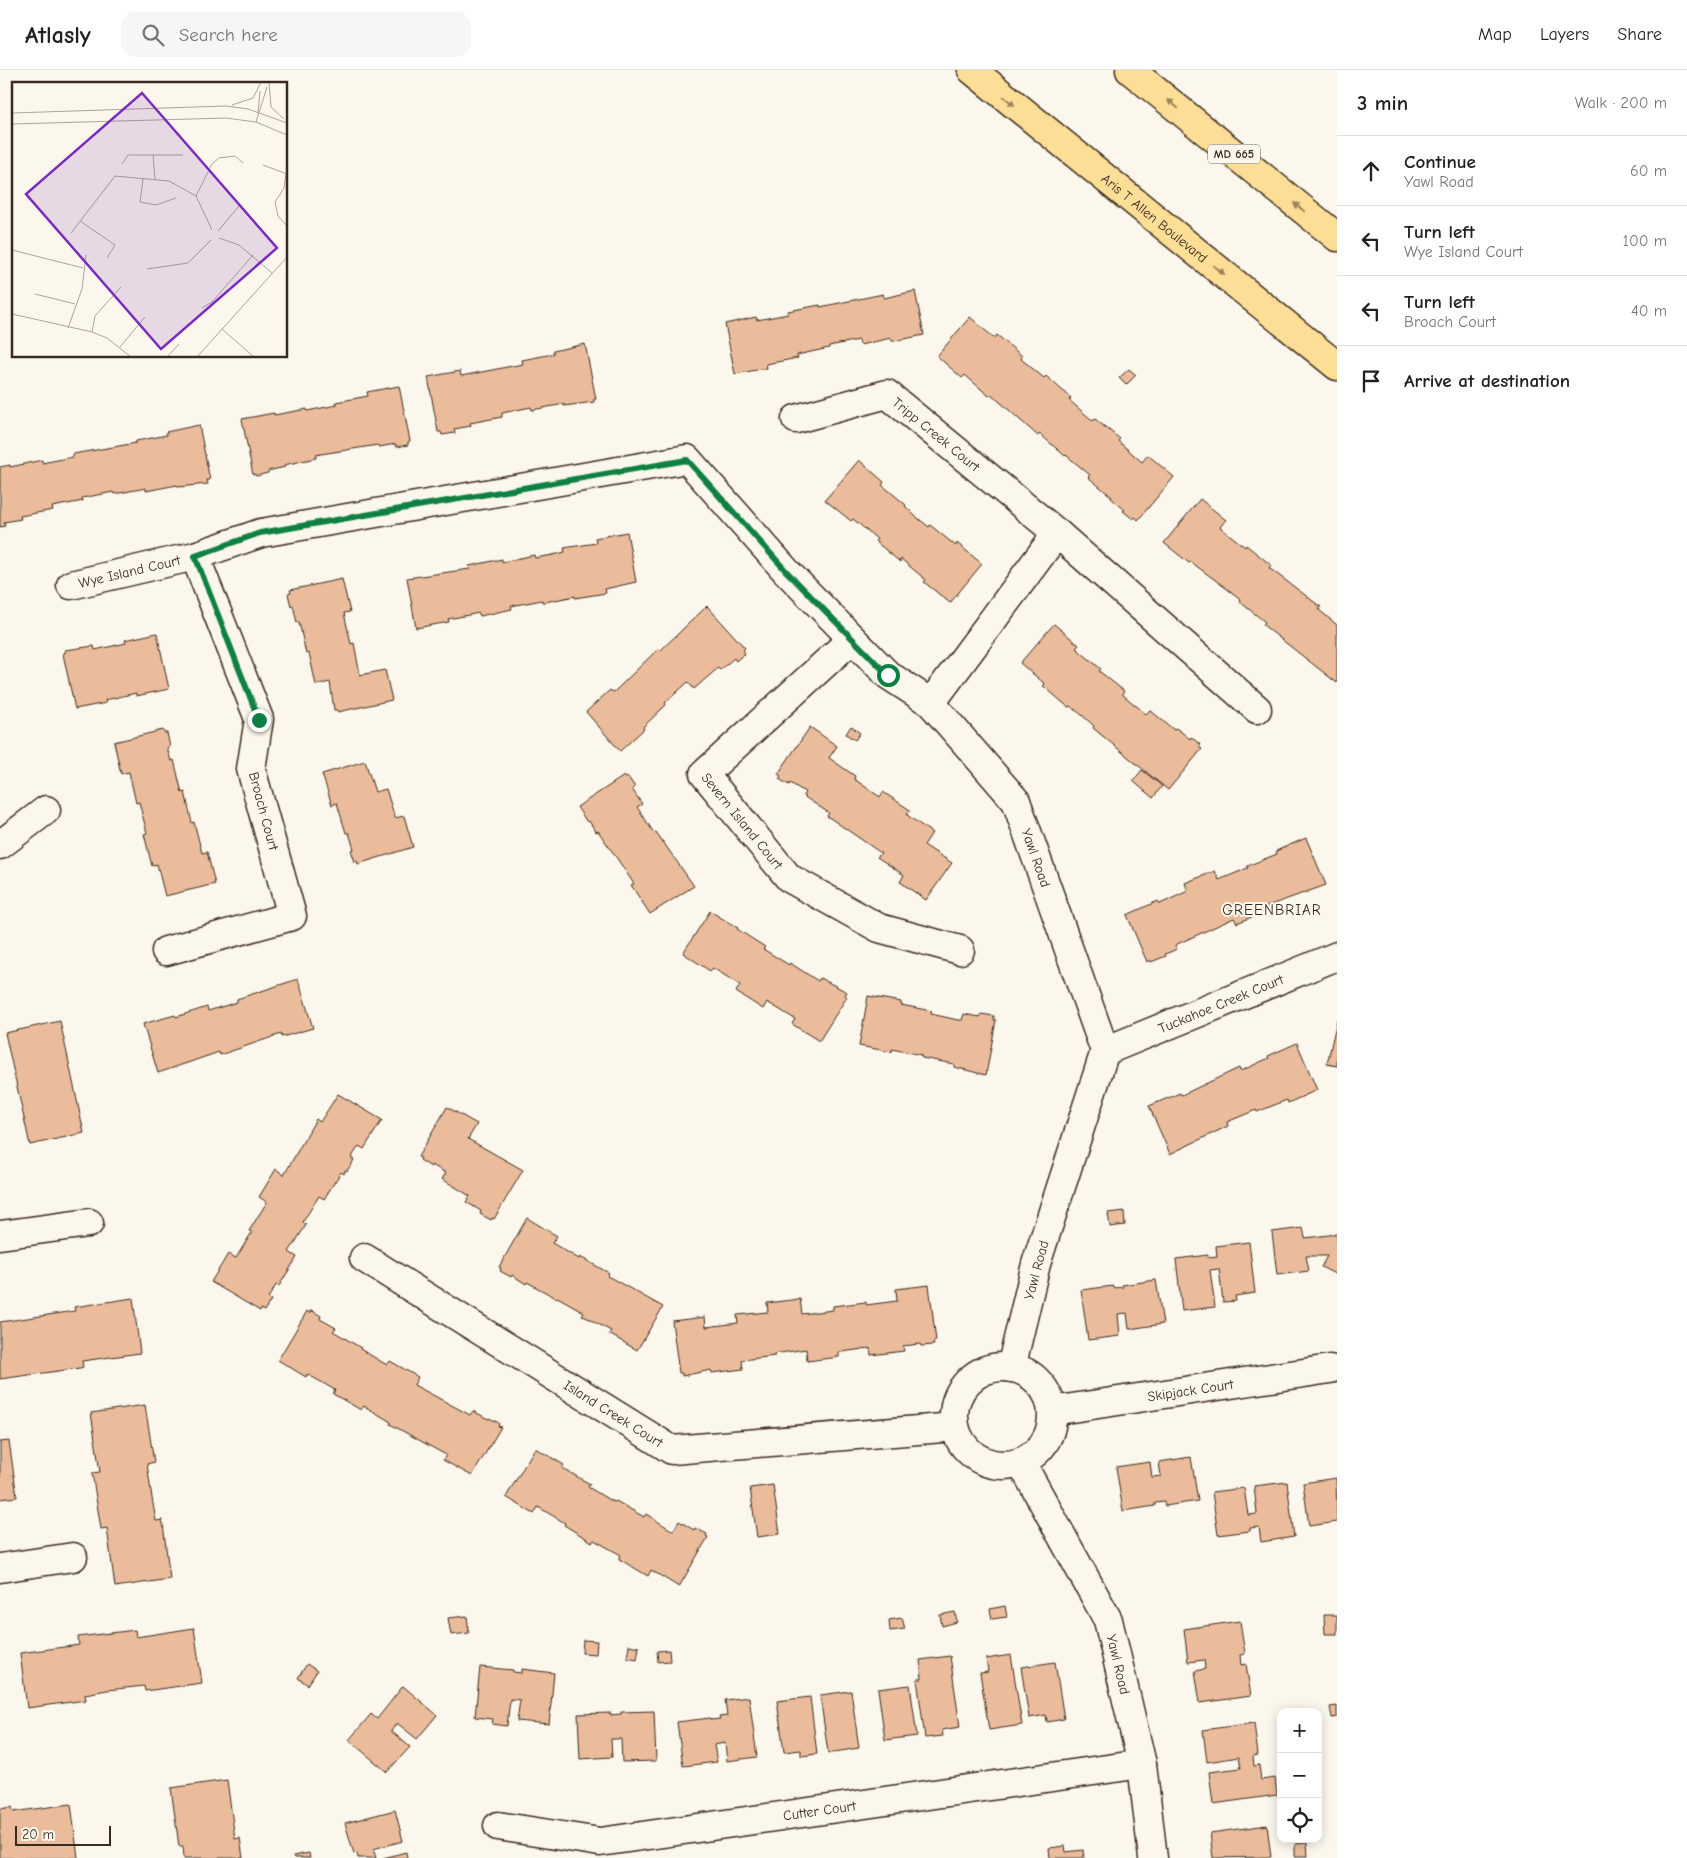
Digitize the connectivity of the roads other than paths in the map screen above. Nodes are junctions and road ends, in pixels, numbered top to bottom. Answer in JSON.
{"nodes":[{"id":1,"x":972,"y":70,"type":"edge"},
{"id":2,"x":1130,"y":70,"type":"edge"},
{"id":3,"x":1337,"y":237,"type":"edge"},
{"id":4,"x":1337,"y":366,"type":"edge"},
{"id":5,"x":796,"y":419,"type":"dead end"},
{"id":6,"x":687,"y":460,"type":"joint"},
{"id":7,"x":1057,"y":533,"type":"junction"},
{"id":8,"x":195,"y":556,"type":"junction"},
{"id":9,"x":71,"y":585,"type":"dead end"},
{"id":10,"x":852,"y":639,"type":"junction"},
{"id":11,"x":931,"y":703,"type":"junction"},
{"id":12,"x":1257,"y":709,"type":"dead end"},
{"id":13,"x":46,"y":810,"type":"dead end"},
{"id":14,"x":0,"y":845,"type":"edge"},
{"id":15,"x":960,"y":950,"type":"dead end"},
{"id":16,"x":166,"y":951,"type":"dead end"},
{"id":17,"x":1337,"y":956,"type":"edge"},
{"id":18,"x":1105,"y":1051,"type":"junction"},
{"id":19,"x":89,"y":1223,"type":"dead end"},
{"id":20,"x":0,"y":1235,"type":"edge"},
{"id":21,"x":364,"y":1258,"type":"dead end"},
{"id":22,"x":1011,"y":1368,"type":"junction"},
{"id":23,"x":1330,"y":1369,"type":"dead end"},
{"id":24,"x":1052,"y":1411,"type":"junction"},
{"id":25,"x":955,"y":1427,"type":"junction"},
{"id":26,"x":1021,"y":1462,"type":"junction"},
{"id":27,"x":73,"y":1557,"type":"dead end"},
{"id":28,"x":0,"y":1568,"type":"edge"},
{"id":29,"x":1142,"y":1764,"type":"junction"},
{"id":30,"x":498,"y":1826,"type":"dead end"},
{"id":31,"x":1153,"y":1858,"type":"edge"}],
"edges":[{"from":1,"to":4,"type":"main road","name":"Aris T Allen Boulevard","one_way":true},
{"from":3,"to":2,"type":"main road","number":"MD 665","one_way":true},
{"from":5,"to":7,"type":"street","name":"Tripp Creek Court"},
{"from":6,"to":8,"type":"street","name":"Wye Island Court"},
{"from":6,"to":10,"type":"street","name":"Yawl Road"},
{"from":7,"to":11,"type":"street"},
{"from":7,"to":12,"type":"street","name":"Tripp Creek Court"},
{"from":8,"to":9,"type":"street","name":"Wye Island Court"},
{"from":8,"to":16,"type":"street","name":"Broach Court"},
{"from":10,"to":11,"type":"street","name":"Yawl Road"},
{"from":10,"to":15,"type":"street","name":"Severn Island Court"},
{"from":11,"to":18,"type":"street","name":"Yawl Road"},
{"from":13,"to":14,"type":"street"},
{"from":17,"to":18,"type":"street","name":"Tuckahoe Creek Court"},
{"from":18,"to":22,"type":"street","name":"Yawl Road"},
{"from":19,"to":20,"type":"street"},
{"from":21,"to":25,"type":"street","name":"Island Creek Court"},
{"from":22,"to":24,"type":"street"},
{"from":22,"to":25,"type":"street"},
{"from":23,"to":24,"type":"street","name":"Skipjack Court"},
{"from":24,"to":26,"type":"street"},
{"from":25,"to":26,"type":"street"},
{"from":26,"to":29,"type":"street","name":"Yawl Road"},
{"from":27,"to":28,"type":"street"},
{"from":29,"to":30,"type":"street","name":"Cutter Court"},
{"from":29,"to":31,"type":"street","name":"Yawl Road"}]}
